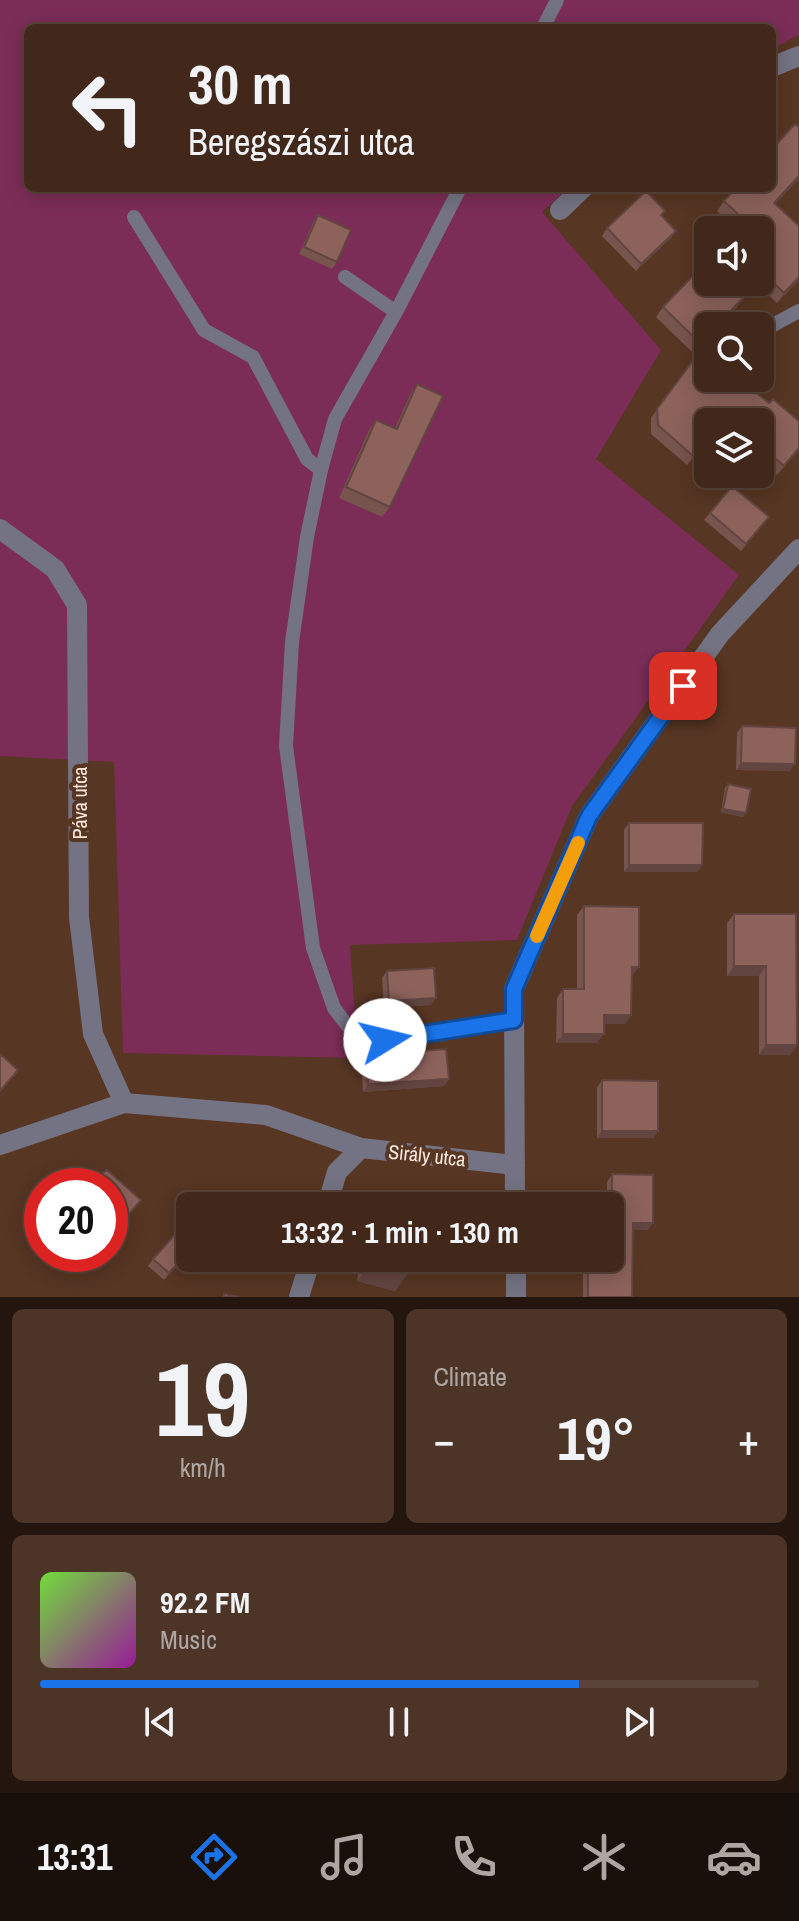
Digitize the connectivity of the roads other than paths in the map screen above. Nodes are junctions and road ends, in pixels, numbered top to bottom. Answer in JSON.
{"nodes":[{"id":1,"x":557,"y":0,"type":"edge"},
{"id":2,"x":545,"y":24,"type":"edge"},
{"id":3,"x":799,"y":56,"type":"edge"},
{"id":4,"x":776,"y":65,"type":"edge"},
{"id":5,"x":458,"y":192,"type":"edge"},
{"id":6,"x":579,"y":192,"type":"edge"},
{"id":7,"x":560,"y":210,"type":"dead end"},
{"id":8,"x":134,"y":217,"type":"dead end"},
{"id":9,"x":345,"y":277,"type":"dead end"},
{"id":10,"x":799,"y":311,"type":"edge"},
{"id":11,"x":396,"y":312,"type":"junction"},
{"id":12,"x":774,"y":324,"type":"edge"},
{"id":13,"x":321,"y":470,"type":"junction"},
{"id":14,"x":0,"y":529,"type":"edge"},
{"id":15,"x":799,"y":549,"type":"edge"},
{"id":16,"x":514,"y":1020,"type":"junction"},
{"id":17,"x":124,"y":1103,"type":"junction"},
{"id":18,"x":0,"y":1145,"type":"edge"},
{"id":19,"x":361,"y":1148,"type":"junction"},
{"id":20,"x":515,"y":1165,"type":"junction"},
{"id":21,"x":331,"y":1192,"type":"edge"},
{"id":22,"x":515,"y":1192,"type":"edge"},
{"id":23,"x":307,"y":1272,"type":"edge"},
{"id":24,"x":516,"y":1272,"type":"edge"},
{"id":25,"x":299,"y":1297,"type":"edge"},
{"id":26,"x":516,"y":1297,"type":"edge"}],
"edges":[{"from":1,"to":2,"type":"lane"},
{"from":3,"to":4,"type":"street"},
{"from":5,"to":11,"type":"lane"},
{"from":6,"to":7,"type":"street"},
{"from":8,"to":13,"type":"lane"},
{"from":9,"to":11,"type":"lane"},
{"from":10,"to":12,"type":"lane"},
{"from":11,"to":13,"type":"lane"},
{"from":13,"to":16,"type":"lane"},
{"from":14,"to":17,"type":"street","name":"Páva utca"},
{"from":15,"to":16,"type":"street"},
{"from":16,"to":20,"type":"street"},
{"from":17,"to":18,"type":"street"},
{"from":17,"to":19,"type":"street"},
{"from":19,"to":20,"type":"street","name":"Sirály utca"},
{"from":19,"to":21,"type":"street","name":"Sirály utca"},
{"from":20,"to":22,"type":"street"},
{"from":23,"to":25,"type":"street"},
{"from":24,"to":26,"type":"street"}]}
